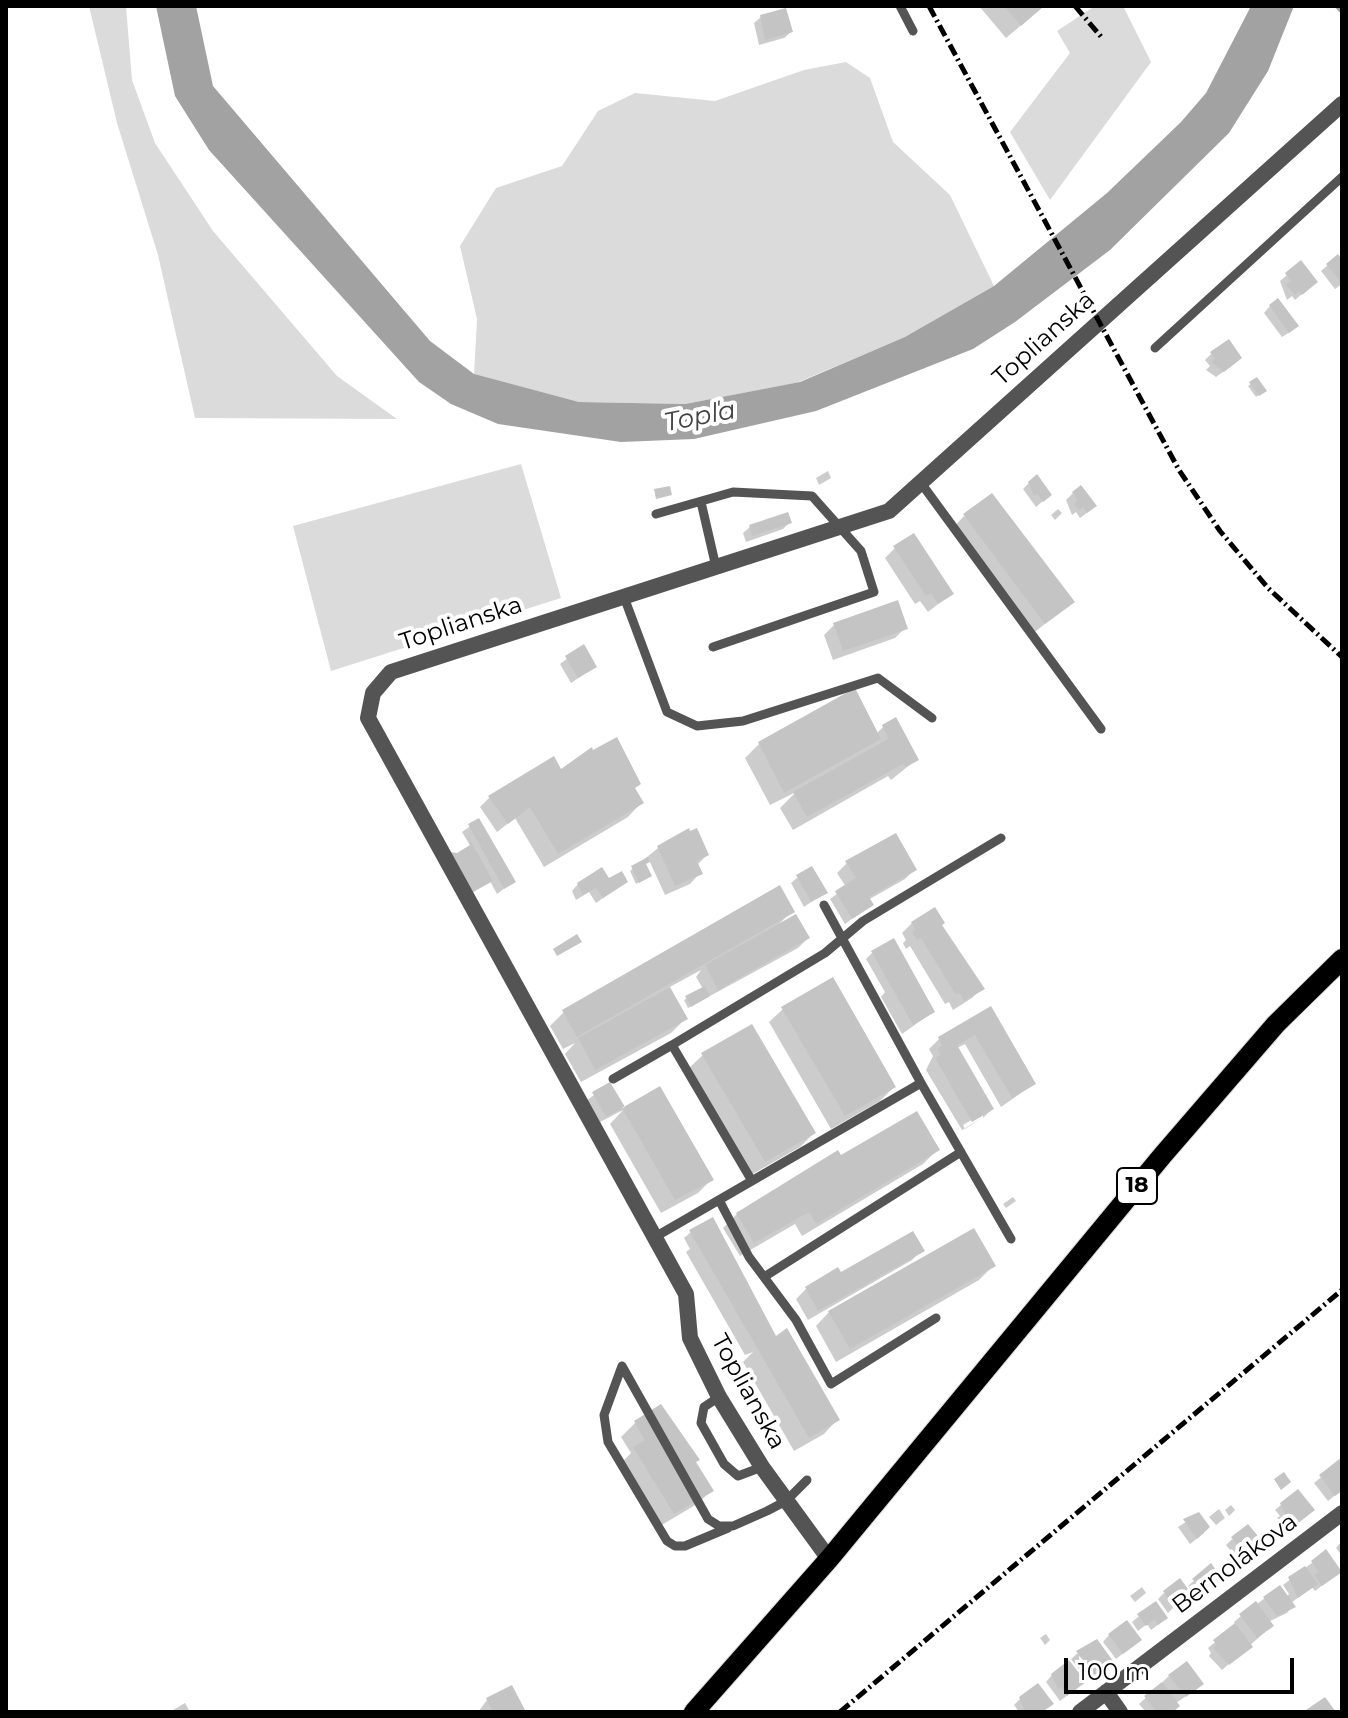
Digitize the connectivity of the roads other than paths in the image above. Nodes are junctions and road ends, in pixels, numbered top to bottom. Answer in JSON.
{"nodes":[{"id":1,"x":900,"y":6,"type":"edge"},
{"id":2,"x":913,"y":31,"type":"dead end"},
{"id":3,"x":1342,"y":104,"type":"edge"},
{"id":4,"x":1342,"y":177,"type":"edge"},
{"id":5,"x":1155,"y":348,"type":"dead end"},
{"id":6,"x":921,"y":483,"type":"junction"},
{"id":7,"x":701,"y":502,"type":"junction"},
{"id":8,"x":656,"y":514,"type":"dead end"},
{"id":9,"x":839,"y":527,"type":"junction"},
{"id":10,"x":716,"y":567,"type":"junction"},
{"id":11,"x":624,"y":597,"type":"junction"},
{"id":12,"x":713,"y":647,"type":"dead end"},
{"id":13,"x":932,"y":718,"type":"dead end"},
{"id":14,"x":1101,"y":729,"type":"dead end"},
{"id":15,"x":1001,"y":838,"type":"dead end"},
{"id":16,"x":824,"y":905,"type":"dead end"},
{"id":17,"x":843,"y":938,"type":"junction"},
{"id":18,"x":1342,"y":959,"type":"edge"},
{"id":19,"x":672,"y":1045,"type":"junction"},
{"id":20,"x":613,"y":1079,"type":"dead end"},
{"id":21,"x":921,"y":1083,"type":"junction"},
{"id":22,"x":961,"y":1152,"type":"junction"},
{"id":23,"x":752,"y":1181,"type":"junction"},
{"id":24,"x":719,"y":1200,"type":"junction"},
{"id":25,"x":655,"y":1237,"type":"junction"},
{"id":26,"x":1011,"y":1239,"type":"dead end"},
{"id":27,"x":764,"y":1277,"type":"junction"},
{"id":28,"x":936,"y":1318,"type":"dead end"},
{"id":29,"x":719,"y":1397,"type":"junction"},
{"id":30,"x":762,"y":1467,"type":"junction"},
{"id":31,"x":807,"y":1480,"type":"dead end"},
{"id":32,"x":786,"y":1501,"type":"junction"},
{"id":33,"x":1342,"y":1513,"type":"edge"},
{"id":34,"x":733,"y":1526,"type":"junction"},
{"id":35,"x":829,"y":1559,"type":"junction"},
{"id":36,"x":1106,"y":1692,"type":"junction"},
{"id":37,"x":694,"y":1712,"type":"edge"},
{"id":38,"x":1080,"y":1712,"type":"edge"},
{"id":39,"x":1120,"y":1712,"type":"edge"}],
"edges":[{"from":1,"to":2,"type":"lane"},
{"from":3,"to":6,"type":"street","name":"Toplianska"},
{"from":4,"to":5,"type":"lane"},
{"from":6,"to":9,"type":"street","name":"Toplianska"},
{"from":6,"to":14,"type":"lane"},
{"from":7,"to":8,"type":"lane"},
{"from":7,"to":9,"type":"lane"},
{"from":7,"to":10,"type":"lane"},
{"from":9,"to":10,"type":"street","name":"Toplianska"},
{"from":9,"to":12,"type":"lane"},
{"from":10,"to":11,"type":"street","name":"Toplianska"},
{"from":11,"to":13,"type":"lane"},
{"from":11,"to":25,"type":"street","name":"Toplianska"},
{"from":15,"to":17,"type":"lane"},
{"from":16,"to":17,"type":"lane"},
{"from":17,"to":19,"type":"lane"},
{"from":17,"to":21,"type":"lane"},
{"from":18,"to":35,"type":"main road","number":"18"},
{"from":19,"to":20,"type":"lane"},
{"from":19,"to":23,"type":"lane"},
{"from":21,"to":22,"type":"lane"},
{"from":21,"to":23,"type":"lane"},
{"from":22,"to":26,"type":"lane"},
{"from":22,"to":27,"type":"lane"},
{"from":23,"to":24,"type":"lane"},
{"from":24,"to":25,"type":"lane"},
{"from":24,"to":27,"type":"lane"},
{"from":25,"to":29,"type":"street","name":"Toplianska"},
{"from":27,"to":28,"type":"lane"},
{"from":29,"to":30,"type":"street","name":"Toplianska"},
{"from":29,"to":30,"type":"lane"},
{"from":30,"to":32,"type":"street","name":"Toplianska"},
{"from":31,"to":32,"type":"lane"},
{"from":32,"to":34,"type":"lane"},
{"from":32,"to":35,"type":"street","name":"Toplianska"},
{"from":33,"to":36,"type":"street","name":"Bernolákova"},
{"from":34,"to":34,"type":"lane"},
{"from":35,"to":37,"type":"main road","number":"18"},
{"from":36,"to":38,"type":"street","name":"Bernolákova"},
{"from":36,"to":39,"type":"street"}]}
